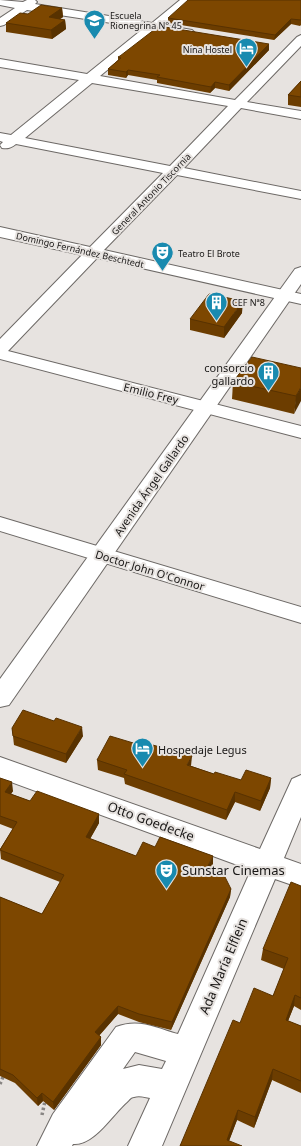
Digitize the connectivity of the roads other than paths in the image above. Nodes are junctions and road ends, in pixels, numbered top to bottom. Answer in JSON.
{"nodes":[{"id":1,"x":187,"y":0,"type":"edge"},
{"id":2,"x":0,"y":2,"type":"edge"},
{"id":3,"x":29,"y":3,"type":"edge"},
{"id":4,"x":0,"y":23,"type":"edge"},
{"id":5,"x":154,"y":26,"type":"junction"},
{"id":6,"x":200,"y":34,"type":"edge"},
{"id":7,"x":298,"y":45,"type":"edge"},
{"id":8,"x":277,"y":46,"type":"dead end"},
{"id":9,"x":0,"y":63,"type":"edge"},
{"id":10,"x":89,"y":78,"type":"junction"},
{"id":11,"x":237,"y":105,"type":"junction"},
{"id":12,"x":301,"y":116,"type":"edge"},
{"id":13,"x":7,"y":138,"type":"edge"},
{"id":14,"x":0,"y":151,"type":"edge"},
{"id":15,"x":173,"y":171,"type":"junction"},
{"id":16,"x":301,"y":195,"type":"edge"},
{"id":17,"x":0,"y":232,"type":"edge"},
{"id":18,"x":94,"y":253,"type":"junction"},
{"id":19,"x":301,"y":272,"type":"edge"},
{"id":20,"x":293,"y":297,"type":"edge"},
{"id":21,"x":0,"y":349,"type":"edge"},
{"id":22,"x":0,"y":354,"type":"edge"},
{"id":23,"x":206,"y":408,"type":"junction"},
{"id":24,"x":301,"y":432,"type":"edge"},
{"id":25,"x":0,"y":524,"type":"edge"},
{"id":26,"x":102,"y":555,"type":"junction"},
{"id":27,"x":301,"y":615,"type":"edge"},
{"id":28,"x":0,"y":698,"type":"edge"},
{"id":29,"x":0,"y":767,"type":"edge"},
{"id":30,"x":301,"y":786,"type":"edge"},
{"id":31,"x":267,"y":863,"type":"junction"},
{"id":32,"x":301,"y":876,"type":"edge"},
{"id":33,"x":186,"y":1052,"type":"junction"},
{"id":34,"x":171,"y":1087,"type":"junction"},
{"id":35,"x":60,"y":1136,"type":"edge"},
{"id":36,"x":145,"y":1146,"type":"edge"}],
"edges":[{"from":1,"to":5,"type":"street"},
{"from":2,"to":3,"type":"street"},
{"from":3,"to":4,"type":"street"},
{"from":3,"to":5,"type":"street"},
{"from":5,"to":6,"type":"street"},
{"from":5,"to":10,"type":"street"},
{"from":7,"to":8,"type":"street"},
{"from":7,"to":11,"type":"street","name":"General Antonio Tiscornia"},
{"from":9,"to":10,"type":"street"},
{"from":10,"to":11,"type":"street"},
{"from":10,"to":13,"type":"street"},
{"from":11,"to":12,"type":"street"},
{"from":11,"to":15,"type":"street","name":"General Antonio Tiscornia"},
{"from":13,"to":14,"type":"street"},
{"from":13,"to":15,"type":"street"},
{"from":15,"to":16,"type":"street"},
{"from":15,"to":18,"type":"street","name":"General Antonio Tiscornia"},
{"from":17,"to":18,"type":"street","name":"Domingo Fernández Beschtedt"},
{"from":18,"to":20,"type":"street","name":"Domingo Fernández Beschtedt"},
{"from":18,"to":21,"type":"street","name":"General Antonio Tiscornia"},
{"from":19,"to":20,"type":"street","name":"Avenida Ángel Gallardo"},
{"from":20,"to":23,"type":"street","name":"Avenida Ángel Gallardo"},
{"from":22,"to":23,"type":"street","name":"Emilio Frey"},
{"from":23,"to":24,"type":"street","name":"Emilio Frey"},
{"from":23,"to":26,"type":"street","name":"Avenida Ángel Gallardo"},
{"from":25,"to":26,"type":"street","name":"Doctor John O'Connor"},
{"from":26,"to":27,"type":"street","name":"Doctor John O'Connor"},
{"from":26,"to":28,"type":"street","name":"Avenida Ángel Gallardo"},
{"from":29,"to":31,"type":"street","name":"Otto Goedecke"},
{"from":30,"to":31,"type":"street","name":"Ada María Elflein"},
{"from":31,"to":32,"type":"street","name":"Otto Goedecke"},
{"from":31,"to":33,"type":"street","name":"Ada María Elflein"},
{"from":33,"to":34,"type":"street","name":"Ada María Elflein"},
{"from":33,"to":35,"type":"street"},
{"from":34,"to":35,"type":"street"},
{"from":34,"to":36,"type":"street","name":"Ada María Elflein"}]}
